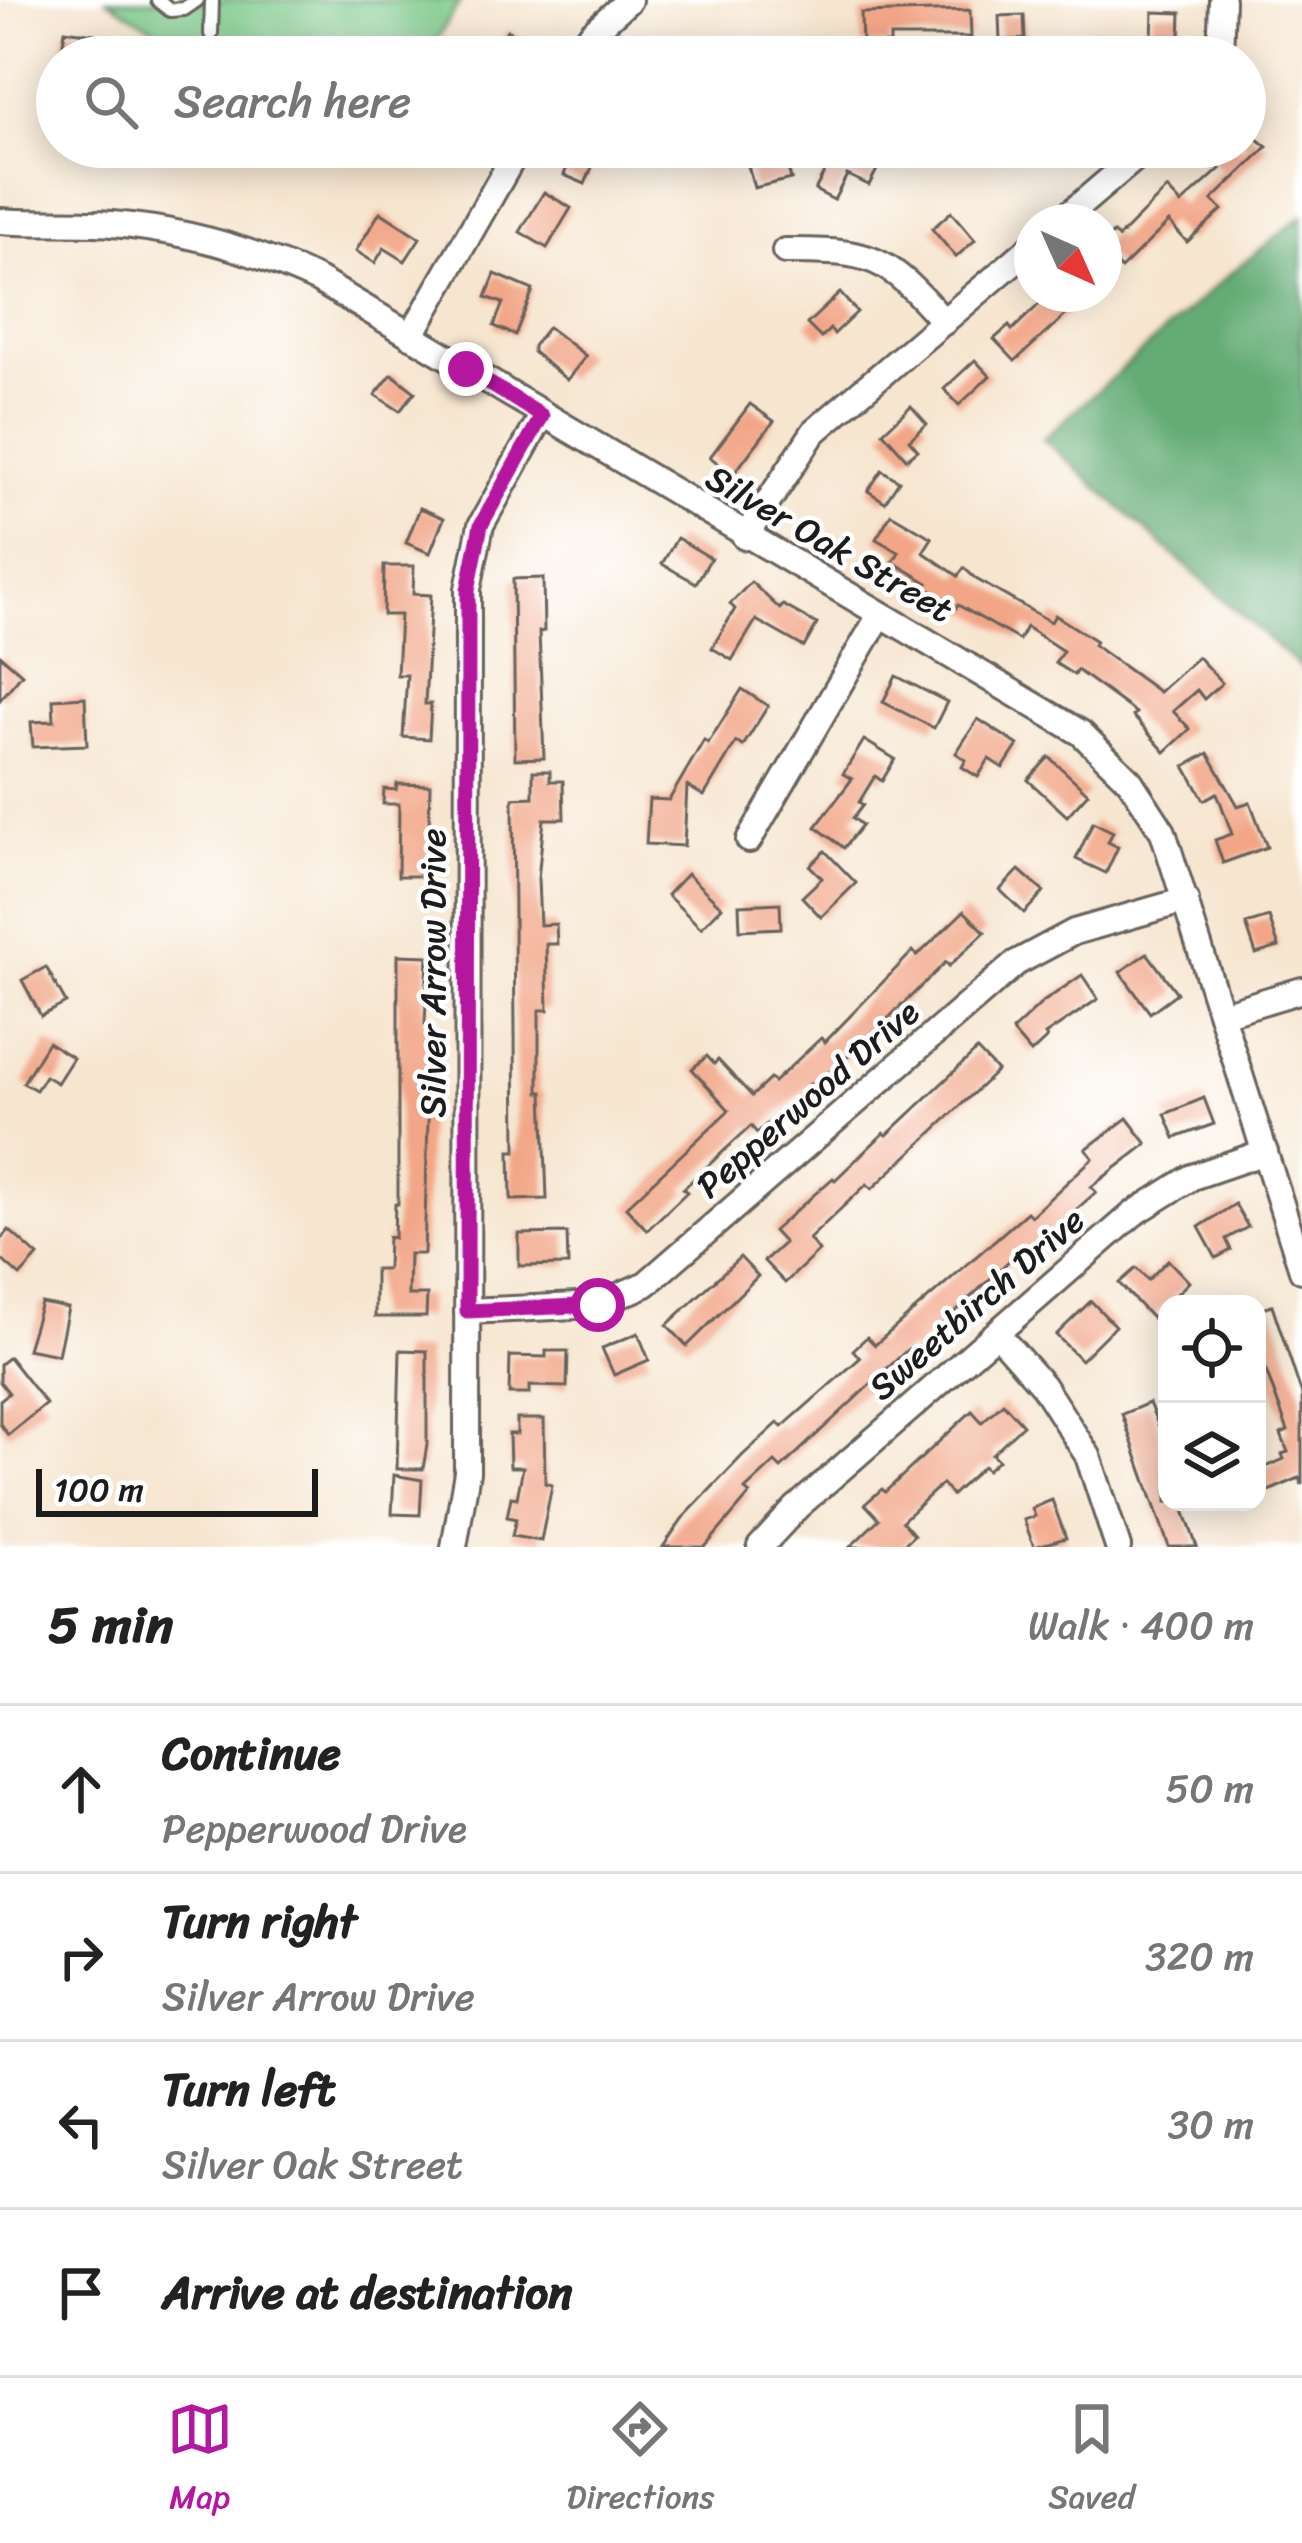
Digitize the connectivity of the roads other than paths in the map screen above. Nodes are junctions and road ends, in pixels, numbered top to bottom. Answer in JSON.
{"nodes":[{"id":1,"x":158,"y":0,"type":"edge"},
{"id":2,"x":197,"y":0,"type":"edge"},
{"id":3,"x":212,"y":0,"type":"edge"},
{"id":4,"x":629,"y":0,"type":"edge"},
{"id":5,"x":1222,"y":0,"type":"edge"},
{"id":6,"x":211,"y":34,"type":"dead end"},
{"id":7,"x":589,"y":36,"type":"edge"},
{"id":8,"x":1221,"y":36,"type":"edge"},
{"id":9,"x":507,"y":168,"type":"edge"},
{"id":10,"x":1123,"y":168,"type":"edge"},
{"id":11,"x":1081,"y":204,"type":"edge"},
{"id":12,"x":0,"y":221,"type":"edge"},
{"id":13,"x":785,"y":251,"type":"dead end"},
{"id":14,"x":1014,"y":262,"type":"edge"},
{"id":15,"x":944,"y":322,"type":"junction"},
{"id":16,"x":411,"y":336,"type":"junction"},
{"id":17,"x":542,"y":416,"type":"junction"},
{"id":18,"x":746,"y":537,"type":"junction"},
{"id":19,"x":880,"y":615,"type":"junction"},
{"id":20,"x":749,"y":840,"type":"dead end"},
{"id":21,"x":1186,"y":899,"type":"junction"},
{"id":22,"x":1302,"y":989,"type":"edge"},
{"id":23,"x":1222,"y":1013,"type":"junction"},
{"id":24,"x":1265,"y":1152,"type":"junction"},
{"id":25,"x":1302,"y":1270,"type":"edge"},
{"id":26,"x":467,"y":1311,"type":"junction"},
{"id":27,"x":997,"y":1334,"type":"junction"},
{"id":28,"x":770,"y":1543,"type":"edge"},
{"id":29,"x":454,"y":1547,"type":"edge"},
{"id":30,"x":1118,"y":1547,"type":"edge"}],
"edges":[{"from":1,"to":2,"type":"lane"},
{"from":3,"to":6,"type":"lane"},
{"from":4,"to":7,"type":"street"},
{"from":5,"to":8,"type":"street"},
{"from":9,"to":16,"type":"street"},
{"from":10,"to":11,"type":"street"},
{"from":12,"to":16,"type":"street","name":"Silver Oak Street"},
{"from":13,"to":15,"type":"street"},
{"from":14,"to":15,"type":"street"},
{"from":15,"to":18,"type":"street"},
{"from":16,"to":17,"type":"street","name":"Silver Oak Street"},
{"from":17,"to":18,"type":"street","name":"Silver Oak Street"},
{"from":17,"to":26,"type":"street","name":"Silver Arrow Drive"},
{"from":18,"to":19,"type":"street","name":"Silver Oak Street"},
{"from":19,"to":20,"type":"street"},
{"from":19,"to":21,"type":"street","name":"Silver Oak Street"},
{"from":21,"to":23,"type":"street","name":"Silver Oak Street"},
{"from":21,"to":26,"type":"street","name":"Pepperwood Drive"},
{"from":22,"to":23,"type":"street"},
{"from":23,"to":24,"type":"street","name":"Silver Oak Street"},
{"from":24,"to":25,"type":"street","name":"Silver Oak Street"},
{"from":24,"to":27,"type":"street","name":"Sweetbirch Drive"},
{"from":26,"to":29,"type":"street","name":"Silver Arrow Drive"},
{"from":27,"to":28,"type":"street","name":"Sweetbirch Drive"},
{"from":27,"to":30,"type":"street"}]}
